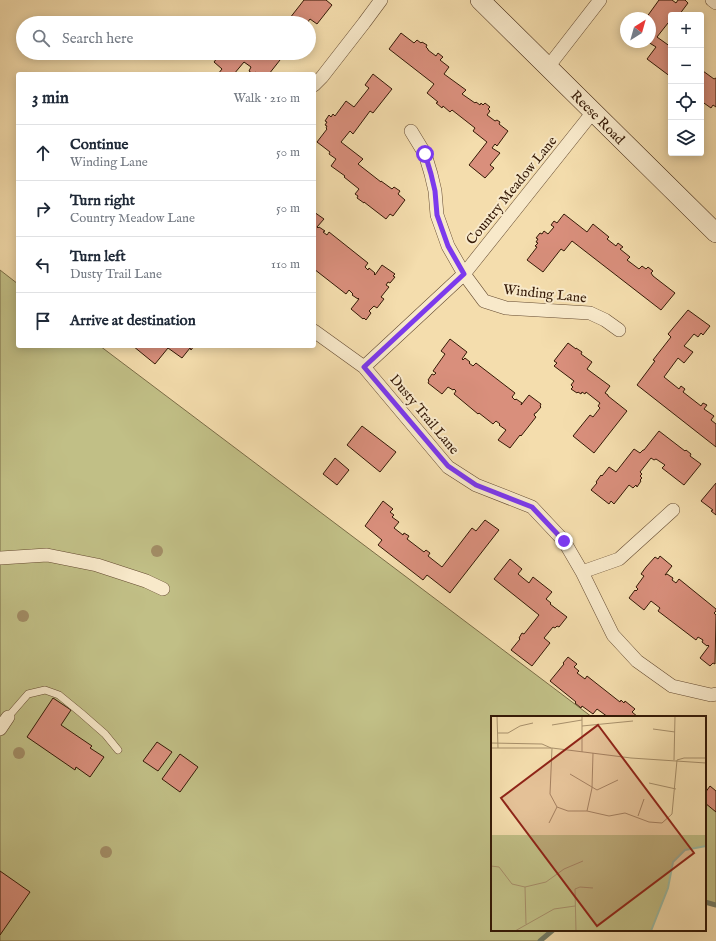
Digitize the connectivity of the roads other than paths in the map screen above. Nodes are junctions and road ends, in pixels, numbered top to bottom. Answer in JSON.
{"nodes":[{"id":1,"x":381,"y":0,"type":"edge"},
{"id":2,"x":480,"y":0,"type":"edge"},
{"id":3,"x":600,"y":0,"type":"edge"},
{"id":4,"x":712,"y":0,"type":"edge"},
{"id":5,"x":716,"y":3,"type":"edge"},
{"id":6,"x":548,"y":67,"type":"junction"},
{"id":7,"x":316,"y":83,"type":"edge"},
{"id":8,"x":594,"y":112,"type":"junction"},
{"id":9,"x":411,"y":131,"type":"dead end"},
{"id":10,"x":716,"y":233,"type":"edge"},
{"id":11,"x":464,"y":274,"type":"junction"},
{"id":12,"x":619,"y":330,"type":"dead end"},
{"id":13,"x":316,"y":332,"type":"edge"},
{"id":14,"x":364,"y":367,"type":"junction"},
{"id":15,"x":673,"y":510,"type":"dead end"},
{"id":16,"x":0,"y":558,"type":"edge"},
{"id":17,"x":582,"y":572,"type":"junction"},
{"id":18,"x":163,"y":589,"type":"dead end"},
{"id":19,"x":716,"y":694,"type":"edge"},
{"id":20,"x":8,"y":717,"type":"joint"},
{"id":21,"x":0,"y":728,"type":"edge"},
{"id":22,"x":118,"y":750,"type":"dead end"}],
"edges":[{"from":1,"to":7,"type":"street"},
{"from":2,"to":6,"type":"main road","name":"Reese Road"},
{"from":3,"to":6,"type":"street"},
{"from":4,"to":5,"type":"street"},
{"from":6,"to":8,"type":"main road","name":"Reese Road"},
{"from":8,"to":10,"type":"main road","name":"Reese Road"},
{"from":8,"to":11,"type":"street","name":"Country Meadow Lane"},
{"from":9,"to":11,"type":"street","name":"Winding Lane"},
{"from":11,"to":12,"type":"street","name":"Winding Lane"},
{"from":11,"to":14,"type":"street","name":"Country Meadow Lane"},
{"from":13,"to":14,"type":"street","name":"Dusty Trail Lane"},
{"from":14,"to":17,"type":"street","name":"Dusty Trail Lane"},
{"from":15,"to":17,"type":"street"},
{"from":16,"to":18,"type":"street"},
{"from":17,"to":19,"type":"street","name":"Dusty Trail Lane"},
{"from":20,"to":21,"type":"street"},
{"from":20,"to":22,"type":"lane"}]}
